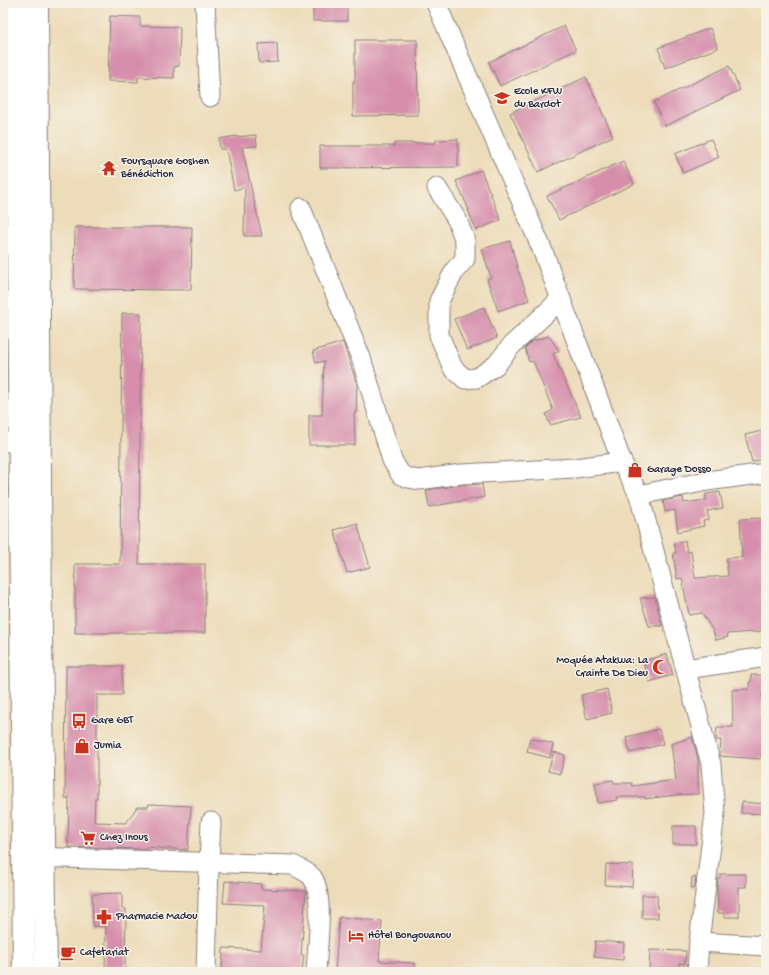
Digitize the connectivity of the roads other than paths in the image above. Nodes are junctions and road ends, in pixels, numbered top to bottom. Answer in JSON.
{"nodes":[{"id":1,"x":16,"y":3,"type":"edge"},
{"id":2,"x":36,"y":3,"type":"edge"},
{"id":3,"x":205,"y":3,"type":"edge"},
{"id":4,"x":436,"y":3,"type":"edge"},
{"id":5,"x":210,"y":96,"type":"dead end"},
{"id":6,"x":437,"y":188,"type":"dead end"},
{"id":7,"x":301,"y":208,"type":"dead end"},
{"id":8,"x":561,"y":299,"type":"junction"},
{"id":9,"x":21,"y":442,"type":"edge"},
{"id":10,"x":622,"y":462,"type":"junction"},
{"id":11,"x":766,"y":473,"type":"edge"},
{"id":12,"x":639,"y":495,"type":"junction"},
{"id":13,"x":766,"y":657,"type":"edge"},
{"id":14,"x":686,"y":669,"type":"junction"},
{"id":15,"x":211,"y":822,"type":"dead end"},
{"id":16,"x":23,"y":857,"type":"junction"},
{"id":17,"x":45,"y":857,"type":"junction"},
{"id":18,"x":209,"y":863,"type":"junction"},
{"id":19,"x":699,"y":942,"type":"junction"},
{"id":20,"x":766,"y":946,"type":"edge"},
{"id":21,"x":24,"y":972,"type":"edge"},
{"id":22,"x":46,"y":972,"type":"edge"},
{"id":23,"x":206,"y":972,"type":"edge"},
{"id":24,"x":316,"y":972,"type":"edge"},
{"id":25,"x":697,"y":972,"type":"edge"}],
"edges":[{"from":1,"to":9,"type":"main road"},
{"from":2,"to":9,"type":"main road"},
{"from":3,"to":5,"type":"street"},
{"from":4,"to":8,"type":"street"},
{"from":6,"to":8,"type":"street"},
{"from":7,"to":10,"type":"street"},
{"from":8,"to":10,"type":"street"},
{"from":9,"to":16,"type":"main road"},
{"from":9,"to":17,"type":"main road"},
{"from":10,"to":12,"type":"street"},
{"from":11,"to":12,"type":"street"},
{"from":12,"to":14,"type":"street"},
{"from":13,"to":14,"type":"street"},
{"from":14,"to":19,"type":"street"},
{"from":15,"to":18,"type":"street"},
{"from":16,"to":17,"type":"street"},
{"from":16,"to":21,"type":"main road"},
{"from":17,"to":18,"type":"street"},
{"from":17,"to":22,"type":"main road"},
{"from":18,"to":23,"type":"street"},
{"from":18,"to":24,"type":"street"},
{"from":19,"to":20,"type":"street"},
{"from":19,"to":25,"type":"street"}]}
